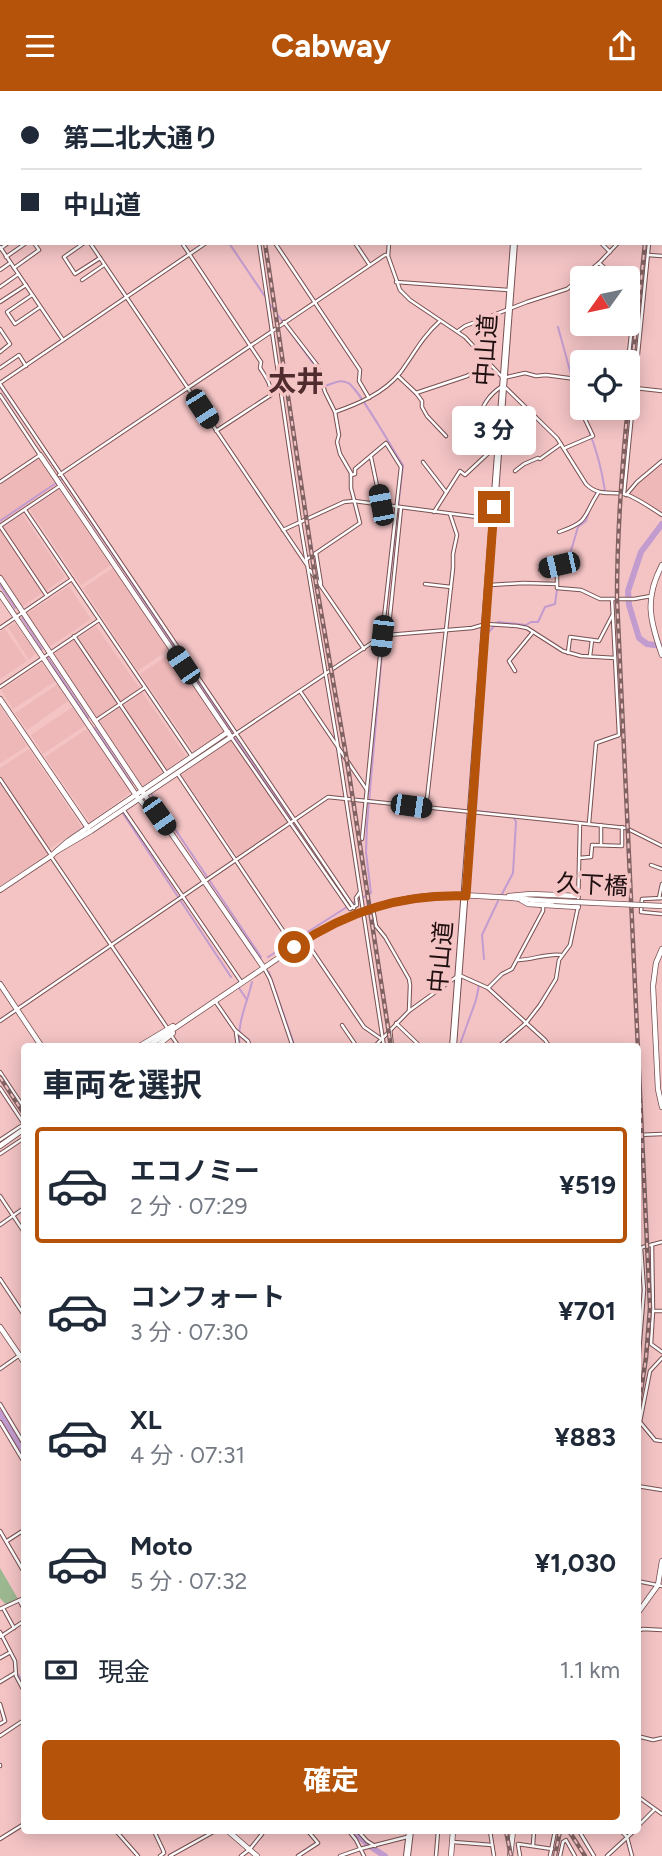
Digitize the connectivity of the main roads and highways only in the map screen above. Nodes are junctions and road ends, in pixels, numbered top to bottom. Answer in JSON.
{"nodes":[{"id":1,"x":514,"y":245,"type":"edge"},
{"id":2,"x":453,"y":1043,"type":"edge"},
{"id":3,"x":410,"y":1834,"type":"edge"},
{"id":4,"x":407,"y":1856,"type":"edge"}],
"edges":[{"from":1,"to":2,"type":"highway","name":"中山道"},
{"from":3,"to":4,"type":"highway"}]}
